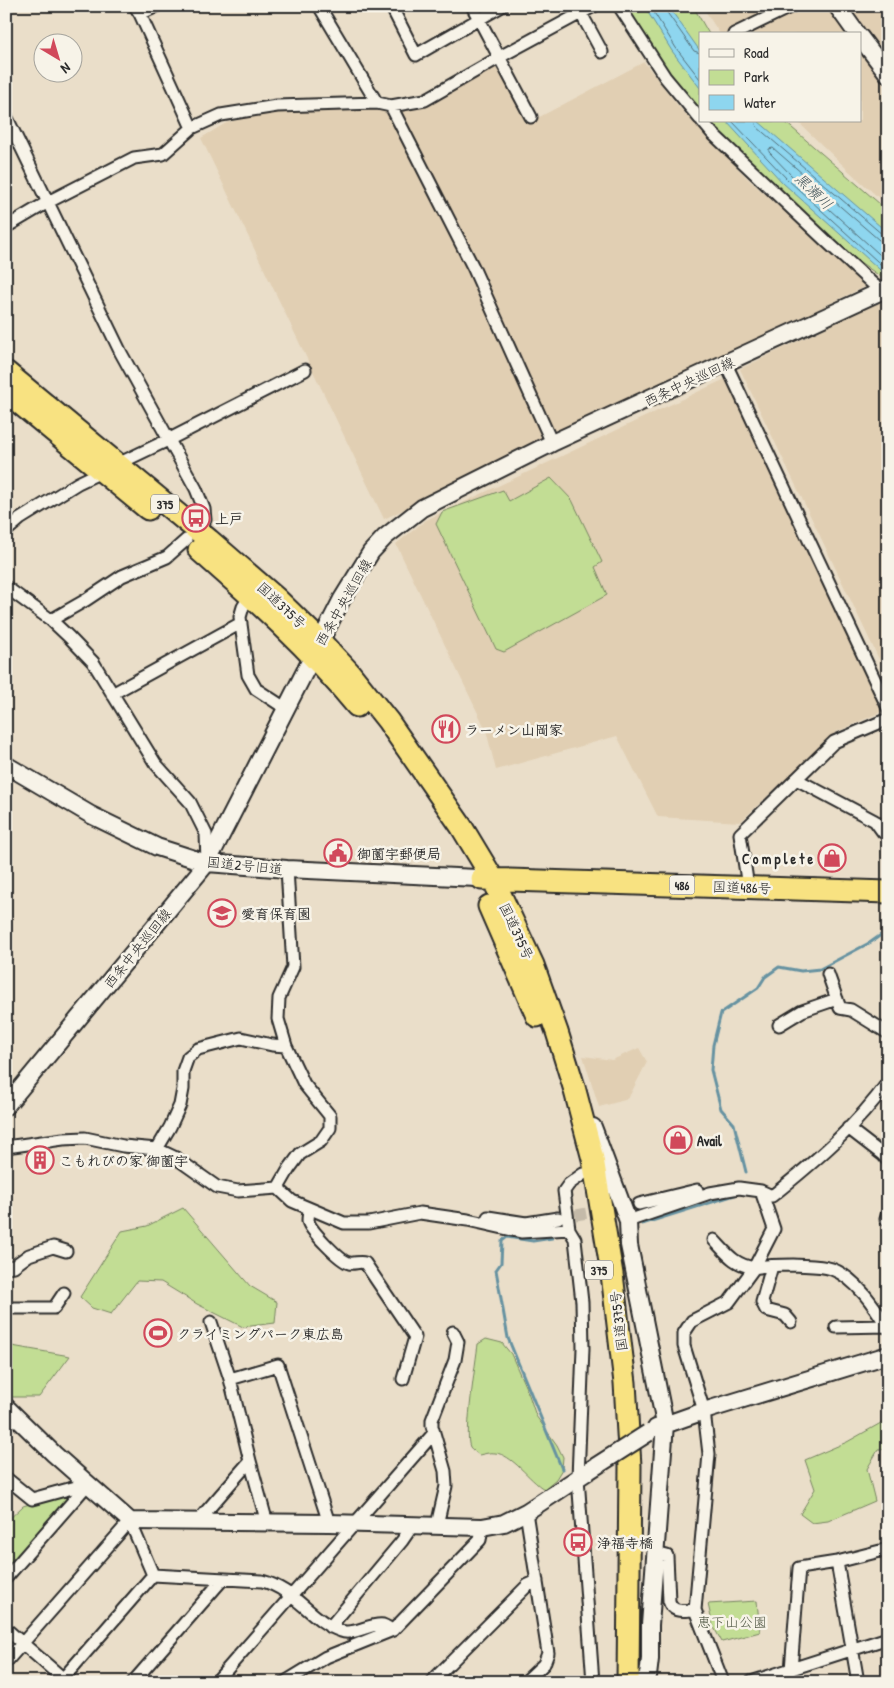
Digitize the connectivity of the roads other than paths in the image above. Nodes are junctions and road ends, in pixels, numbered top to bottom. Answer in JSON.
{"nodes":[{"id":1,"x":157,"y":6,"type":"edge"},
{"id":2,"x":391,"y":6,"type":"edge"},
{"id":3,"x":472,"y":6,"type":"edge"},
{"id":4,"x":502,"y":6,"type":"edge"},
{"id":5,"x":594,"y":6,"type":"edge"},
{"id":6,"x":619,"y":6,"type":"edge"},
{"id":7,"x":792,"y":6,"type":"edge"},
{"id":8,"x":837,"y":6,"type":"edge"},
{"id":9,"x":321,"y":7,"type":"edge"},
{"id":10,"x":138,"y":10,"type":"edge"},
{"id":11,"x":579,"y":10,"type":"edge"},
{"id":12,"x":479,"y":19,"type":"junction"},
{"id":13,"x":738,"y":32,"type":"edge"},
{"id":14,"x":856,"y":32,"type":"edge"},
{"id":15,"x":862,"y":41,"type":"edge"},
{"id":16,"x":602,"y":52,"type":"dead end"},
{"id":17,"x":499,"y":57,"type":"junction"},
{"id":18,"x":888,"y":74,"type":"edge"},
{"id":19,"x":378,"y":103,"type":"junction"},
{"id":20,"x":391,"y":106,"type":"junction"},
{"id":21,"x":6,"y":116,"type":"edge"},
{"id":22,"x":531,"y":117,"type":"dead end"},
{"id":23,"x":699,"y":118,"type":"edge"},
{"id":24,"x":703,"y":122,"type":"edge"},
{"id":25,"x":192,"y":128,"type":"junction"},
{"id":26,"x":48,"y":202,"type":"junction"},
{"id":27,"x":6,"y":227,"type":"edge"},
{"id":28,"x":886,"y":291,"type":"edge"},
{"id":29,"x":726,"y":364,"type":"junction"},
{"id":30,"x":305,"y":370,"type":"dead end"},
{"id":31,"x":6,"y":372,"type":"edge"},
{"id":32,"x":6,"y":392,"type":"edge"},
{"id":33,"x":168,"y":440,"type":"junction"},
{"id":34,"x":552,"y":443,"type":"junction"},
{"id":35,"x":109,"y":467,"type":"junction"},
{"id":36,"x":6,"y":531,"type":"edge"},
{"id":37,"x":192,"y":535,"type":"junction"},
{"id":38,"x":6,"y":587,"type":"edge"},
{"id":39,"x":250,"y":596,"type":"junction"},
{"id":40,"x":51,"y":620,"type":"junction"},
{"id":41,"x":241,"y":624,"type":"junction"},
{"id":42,"x":316,"y":648,"type":"junction"},
{"id":43,"x":112,"y":694,"type":"junction"},
{"id":44,"x":285,"y":708,"type":"junction"},
{"id":45,"x":888,"y":708,"type":"edge"},
{"id":46,"x":888,"y":719,"type":"edge"},
{"id":47,"x":6,"y":765,"type":"edge"},
{"id":48,"x":796,"y":779,"type":"junction"},
{"id":49,"x":888,"y":834,"type":"edge"},
{"id":50,"x":207,"y":863,"type":"junction"},
{"id":51,"x":287,"y":869,"type":"junction"},
{"id":52,"x":485,"y":879,"type":"junction"},
{"id":53,"x":748,"y":887,"type":"junction"},
{"id":54,"x":888,"y":892,"type":"edge"},
{"id":55,"x":828,"y":974,"type":"dead end"},
{"id":56,"x":837,"y":999,"type":"junction"},
{"id":57,"x":780,"y":1025,"type":"dead end"},
{"id":58,"x":888,"y":1033,"type":"edge"},
{"id":59,"x":286,"y":1046,"type":"junction"},
{"id":60,"x":888,"y":1082,"type":"edge"},
{"id":61,"x":578,"y":1100,"type":"junction"},
{"id":62,"x":6,"y":1106,"type":"edge"},
{"id":63,"x":848,"y":1128,"type":"junction"},
{"id":64,"x":6,"y":1147,"type":"edge"},
{"id":65,"x":157,"y":1149,"type":"junction"},
{"id":66,"x":888,"y":1161,"type":"edge"},
{"id":67,"x":583,"y":1174,"type":"junction"},
{"id":68,"x":278,"y":1188,"type":"junction"},
{"id":69,"x":761,"y":1191,"type":"junction"},
{"id":70,"x":710,"y":1193,"type":"junction"},
{"id":71,"x":639,"y":1204,"type":"tunnel mouth"},
{"id":72,"x":309,"y":1209,"type":"junction"},
{"id":73,"x":888,"y":1212,"type":"edge"},
{"id":74,"x":558,"y":1218,"type":"tunnel mouth"},
{"id":75,"x":458,"y":1219,"type":"junction"},
{"id":76,"x":628,"y":1221,"type":"junction"},
{"id":77,"x":888,"y":1221,"type":"edge"},
{"id":78,"x":569,"y":1229,"type":"junction"},
{"id":79,"x":714,"y":1240,"type":"dead end"},
{"id":80,"x":66,"y":1251,"type":"dead end"},
{"id":81,"x":772,"y":1266,"type":"junction"},
{"id":82,"x":6,"y":1267,"type":"edge"},
{"id":83,"x":754,"y":1268,"type":"junction"},
{"id":84,"x":64,"y":1293,"type":"dead end"},
{"id":85,"x":6,"y":1308,"type":"edge"},
{"id":86,"x":211,"y":1322,"type":"dead end"},
{"id":87,"x":791,"y":1322,"type":"dead end"},
{"id":88,"x":836,"y":1327,"type":"dead end"},
{"id":89,"x":887,"y":1327,"type":"edge"},
{"id":90,"x":453,"y":1332,"type":"dead end"},
{"id":91,"x":888,"y":1356,"type":"edge"},
{"id":92,"x":230,"y":1379,"type":"junction"},
{"id":93,"x":403,"y":1379,"type":"dead end"},
{"id":94,"x":6,"y":1407,"type":"edge"},
{"id":95,"x":704,"y":1411,"type":"junction"},
{"id":96,"x":664,"y":1424,"type":"junction"},
{"id":97,"x":434,"y":1433,"type":"junction"},
{"id":98,"x":250,"y":1461,"type":"junction"},
{"id":99,"x":584,"y":1474,"type":"junction"},
{"id":100,"x":6,"y":1478,"type":"edge"},
{"id":101,"x":88,"y":1484,"type":"junction"},
{"id":102,"x":526,"y":1512,"type":"junction"},
{"id":103,"x":130,"y":1521,"type":"junction"},
{"id":104,"x":198,"y":1522,"type":"junction"},
{"id":105,"x":267,"y":1522,"type":"junction"},
{"id":106,"x":330,"y":1523,"type":"junction"},
{"id":107,"x":353,"y":1524,"type":"junction"},
{"id":108,"x":413,"y":1525,"type":"junction"},
{"id":109,"x":436,"y":1526,"type":"junction"},
{"id":110,"x":482,"y":1527,"type":"junction"},
{"id":111,"x":888,"y":1549,"type":"edge"},
{"id":112,"x":655,"y":1553,"type":"junction"},
{"id":113,"x":838,"y":1562,"type":"junction"},
{"id":114,"x":153,"y":1575,"type":"junction"},
{"id":115,"x":6,"y":1578,"type":"edge"},
{"id":116,"x":223,"y":1579,"type":"junction"},
{"id":117,"x":537,"y":1581,"type":"junction"},
{"id":118,"x":292,"y":1595,"type":"junction"},
{"id":119,"x":695,"y":1610,"type":"junction"},
{"id":120,"x":330,"y":1627,"type":"junction"},
{"id":121,"x":6,"y":1629,"type":"edge"},
{"id":122,"x":393,"y":1630,"type":"junction"},
{"id":123,"x":888,"y":1638,"type":"edge"},
{"id":124,"x":23,"y":1644,"type":"junction"},
{"id":125,"x":853,"y":1649,"type":"junction"},
{"id":126,"x":6,"y":1662,"type":"edge"},
{"id":127,"x":791,"y":1670,"type":"junction"},
{"id":128,"x":63,"y":1680,"type":"edge"},
{"id":129,"x":134,"y":1682,"type":"edge"},
{"id":130,"x":216,"y":1682,"type":"edge"},
{"id":131,"x":285,"y":1682,"type":"edge"},
{"id":132,"x":430,"y":1682,"type":"edge"},
{"id":133,"x":525,"y":1682,"type":"edge"},
{"id":134,"x":593,"y":1682,"type":"edge"},
{"id":135,"x":616,"y":1682,"type":"edge"},
{"id":136,"x":628,"y":1682,"type":"edge"},
{"id":137,"x":641,"y":1682,"type":"edge"},
{"id":138,"x":723,"y":1682,"type":"edge"},
{"id":139,"x":751,"y":1682,"type":"edge"},
{"id":140,"x":858,"y":1682,"type":"edge"}],
"edges":[{"from":1,"to":10,"type":"street"},
{"from":2,"to":12,"type":"street"},
{"from":3,"to":12,"type":"street"},
{"from":4,"to":12,"type":"street"},
{"from":5,"to":11,"type":"street"},
{"from":6,"to":23,"type":"street"},
{"from":7,"to":13,"type":"street"},
{"from":8,"to":14,"type":"street"},
{"from":9,"to":19,"type":"street"},
{"from":10,"to":25,"type":"street"},
{"from":11,"to":16,"type":"street"},
{"from":11,"to":17,"type":"street"},
{"from":12,"to":17,"type":"street"},
{"from":15,"to":18,"type":"street"},
{"from":17,"to":20,"type":"street"},
{"from":17,"to":22,"type":"street"},
{"from":19,"to":20,"type":"street"},
{"from":19,"to":25,"type":"street"},
{"from":20,"to":34,"type":"street"},
{"from":21,"to":26,"type":"street"},
{"from":24,"to":28,"type":"street"},
{"from":25,"to":26,"type":"street"},
{"from":26,"to":27,"type":"street"},
{"from":26,"to":33,"type":"street"},
{"from":28,"to":29,"type":"street","name":"西条中央巡回線"},
{"from":29,"to":34,"type":"street","name":"西条中央巡回線"},
{"from":29,"to":45,"type":"street"},
{"from":30,"to":33,"type":"street"},
{"from":31,"to":35,"type":"highway","name":"国道375号","number":"375"},
{"from":32,"to":35,"type":"highway","name":"国道375号","number":"375"},
{"from":33,"to":35,"type":"street"},
{"from":33,"to":37,"type":"street"},
{"from":34,"to":42,"type":"street","name":"西条中央巡回線"},
{"from":35,"to":36,"type":"street"},
{"from":35,"to":37,"type":"highway","name":"国道375号","number":"375"},
{"from":37,"to":39,"type":"highway","name":"国道375号","number":"375"},
{"from":37,"to":40,"type":"street"},
{"from":37,"to":42,"type":"highway","name":"国道375号","number":"375"},
{"from":38,"to":40,"type":"street"},
{"from":39,"to":41,"type":"street"},
{"from":39,"to":42,"type":"highway","name":"国道375号","number":"375"},
{"from":40,"to":43,"type":"street"},
{"from":41,"to":43,"type":"street"},
{"from":41,"to":44,"type":"street"},
{"from":42,"to":44,"type":"street","name":"西条中央巡回線"},
{"from":42,"to":52,"type":"highway","name":"国道375号","number":"375"},
{"from":43,"to":50,"type":"street"},
{"from":44,"to":50,"type":"street","name":"西条中央巡回線"},
{"from":46,"to":48,"type":"street"},
{"from":47,"to":50,"type":"street","name":"国道2号旧道"},
{"from":48,"to":49,"type":"street"},
{"from":48,"to":53,"type":"street"},
{"from":50,"to":51,"type":"street","name":"国道2号旧道"},
{"from":50,"to":62,"type":"street","name":"西条中央巡回線"},
{"from":51,"to":52,"type":"street","name":"国道2号旧道"},
{"from":51,"to":59,"type":"street"},
{"from":52,"to":53,"type":"highway","name":"国道486号","number":"486"},
{"from":52,"to":61,"type":"highway","name":"国道375号","number":"375"},
{"from":52,"to":67,"type":"highway","name":"国道375号","number":"375"},
{"from":53,"to":54,"type":"highway","name":"国道486号","number":"486"},
{"from":55,"to":56,"type":"street"},
{"from":56,"to":57,"type":"street"},
{"from":56,"to":58,"type":"street"},
{"from":59,"to":65,"type":"street"},
{"from":59,"to":68,"type":"street"},
{"from":60,"to":63,"type":"street"},
{"from":61,"to":76,"type":"street"},
{"from":61,"to":136,"type":"highway","name":"国道375号","number":"375"},
{"from":63,"to":66,"type":"street"},
{"from":63,"to":69,"type":"street"},
{"from":64,"to":65,"type":"street"},
{"from":65,"to":68,"type":"street"},
{"from":67,"to":78,"type":"street"},
{"from":67,"to":135,"type":"highway","name":"国道375号","number":"375"},
{"from":68,"to":72,"type":"street"},
{"from":69,"to":70,"type":"street"},
{"from":69,"to":83,"type":"street"},
{"from":70,"to":71,"type":"street"},
{"from":70,"to":76,"type":"street"},
{"from":72,"to":75,"type":"street"},
{"from":72,"to":93,"type":"street"},
{"from":73,"to":77,"type":"street"},
{"from":74,"to":75,"type":"street"},
{"from":75,"to":78,"type":"street"},
{"from":76,"to":96,"type":"street"},
{"from":78,"to":99,"type":"street"},
{"from":79,"to":83,"type":"street"},
{"from":80,"to":82,"type":"street"},
{"from":81,"to":83,"type":"street"},
{"from":81,"to":87,"type":"street"},
{"from":81,"to":89,"type":"street"},
{"from":83,"to":95,"type":"street"},
{"from":84,"to":85,"type":"street"},
{"from":86,"to":92,"type":"street"},
{"from":88,"to":89,"type":"street"},
{"from":90,"to":97,"type":"street"},
{"from":91,"to":95,"type":"street"},
{"from":92,"to":98,"type":"street"},
{"from":92,"to":106,"type":"street"},
{"from":94,"to":101,"type":"street"},
{"from":95,"to":96,"type":"street"},
{"from":95,"to":119,"type":"street"},
{"from":96,"to":99,"type":"street","bridge":true},
{"from":96,"to":112,"type":"street"},
{"from":97,"to":107,"type":"street"},
{"from":97,"to":109,"type":"street"},
{"from":98,"to":104,"type":"street"},
{"from":98,"to":105,"type":"street"},
{"from":99,"to":102,"type":"street"},
{"from":99,"to":134,"type":"street"},
{"from":100,"to":101,"type":"street"},
{"from":101,"to":103,"type":"street"},
{"from":101,"to":115,"type":"street"},
{"from":102,"to":110,"type":"street"},
{"from":102,"to":117,"type":"street"},
{"from":103,"to":104,"type":"street"},
{"from":103,"to":114,"type":"street"},
{"from":103,"to":124,"type":"street"},
{"from":104,"to":105,"type":"street"},
{"from":105,"to":106,"type":"street"},
{"from":106,"to":107,"type":"street"},
{"from":107,"to":108,"type":"street"},
{"from":107,"to":118,"type":"street"},
{"from":108,"to":109,"type":"street"},
{"from":108,"to":120,"type":"street"},
{"from":109,"to":110,"type":"street"},
{"from":110,"to":122,"type":"street"},
{"from":111,"to":113,"type":"street"},
{"from":112,"to":119,"type":"street"},
{"from":112,"to":137,"type":"street"},
{"from":113,"to":125,"type":"street"},
{"from":113,"to":127,"type":"street"},
{"from":114,"to":116,"type":"street"},
{"from":114,"to":128,"type":"street"},
{"from":116,"to":118,"type":"street"},
{"from":116,"to":129,"type":"street"},
{"from":117,"to":132,"type":"street"},
{"from":117,"to":133,"type":"street"},
{"from":118,"to":120,"type":"street"},
{"from":118,"to":130,"type":"street"},
{"from":119,"to":138,"type":"street"},
{"from":120,"to":122,"type":"street"},
{"from":121,"to":124,"type":"street"},
{"from":122,"to":131,"type":"street"},
{"from":123,"to":125,"type":"street"},
{"from":124,"to":126,"type":"street"},
{"from":124,"to":128,"type":"street"},
{"from":125,"to":127,"type":"street"},
{"from":125,"to":140,"type":"street"},
{"from":127,"to":139,"type":"street"}]}
